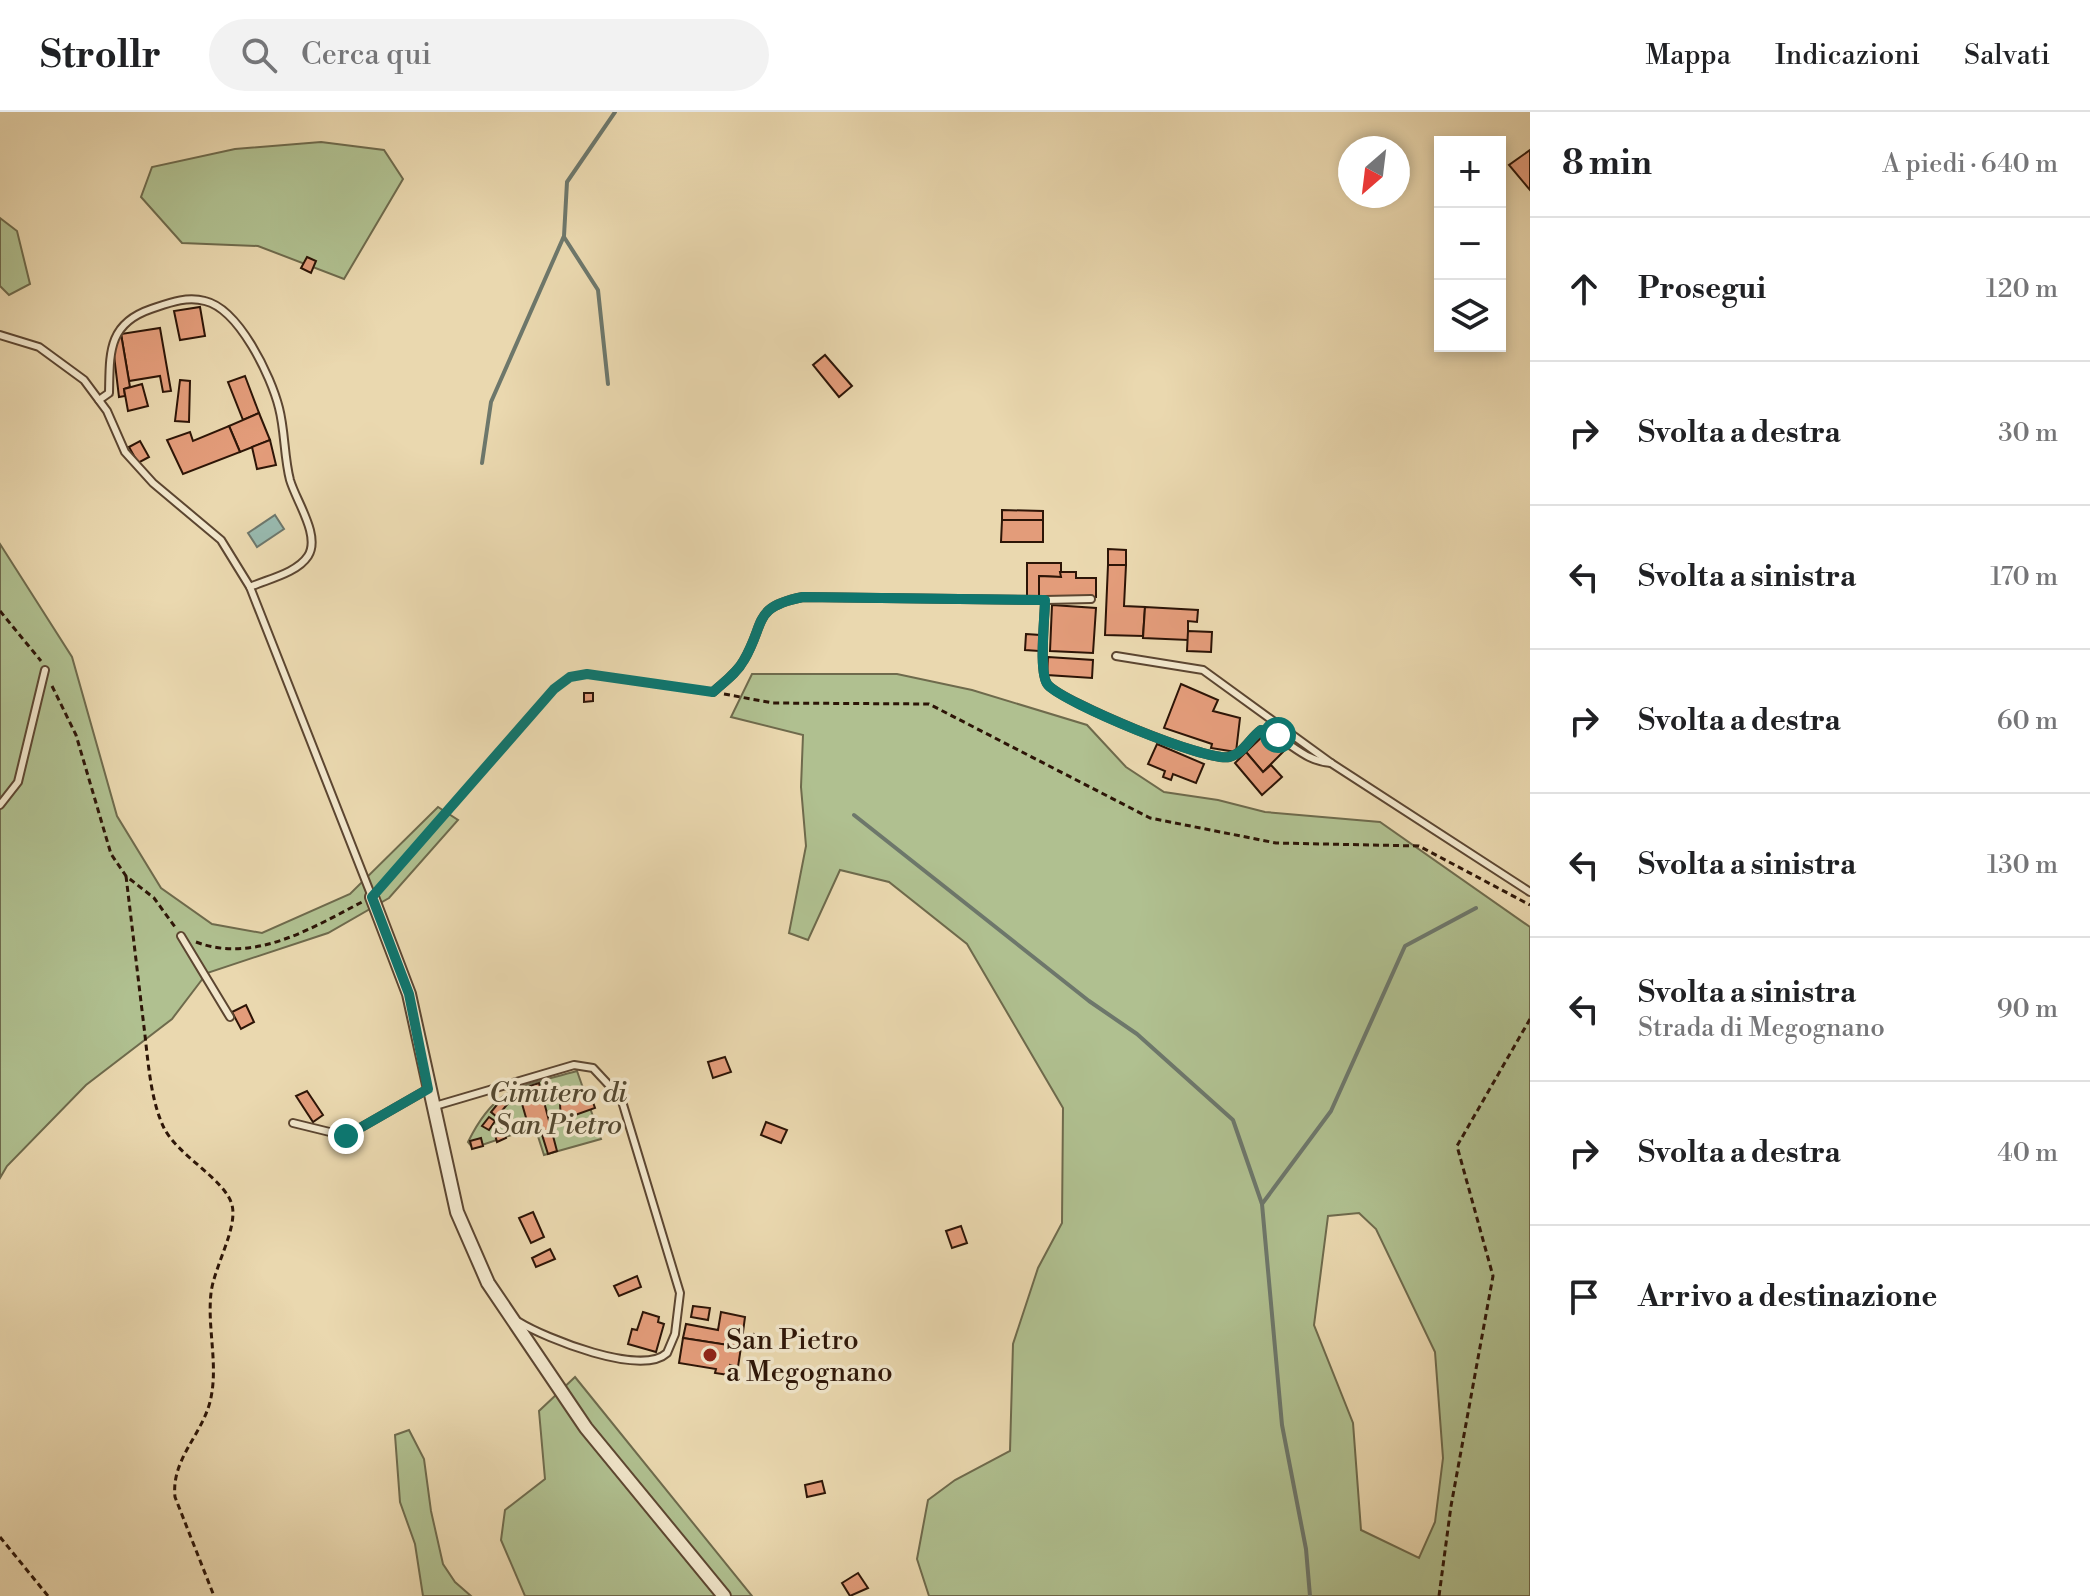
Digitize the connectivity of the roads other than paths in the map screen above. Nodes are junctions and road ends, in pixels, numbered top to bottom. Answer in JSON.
{"nodes":[{"id":1,"x":0,"y":335,"type":"edge"},
{"id":2,"x":99,"y":400,"type":"junction"},
{"id":3,"x":250,"y":587,"type":"junction"},
{"id":4,"x":1091,"y":599,"type":"dead end"},
{"id":5,"x":1045,"y":600,"type":"junction"},
{"id":6,"x":1116,"y":656,"type":"dead end"},
{"id":7,"x":45,"y":670,"type":"road end"},
{"id":8,"x":713,"y":692,"type":"road end"},
{"id":9,"x":1331,"y":763,"type":"junction"},
{"id":10,"x":0,"y":805,"type":"edge"},
{"id":11,"x":1530,"y":892,"type":"edge"},
{"id":12,"x":372,"y":897,"type":"joint"},
{"id":13,"x":181,"y":936,"type":"road end"},
{"id":14,"x":230,"y":1017,"type":"dead end"},
{"id":15,"x":428,"y":1089,"type":"junction"},
{"id":16,"x":431,"y":1107,"type":"junction"},
{"id":17,"x":293,"y":1123,"type":"dead end"},
{"id":18,"x":509,"y":1316,"type":"junction"},
{"id":19,"x":724,"y":1596,"type":"edge"}],
"edges":[{"from":1,"to":2,"type":"lane"},
{"from":2,"to":3,"type":"lane"},
{"from":2,"to":3,"type":"lane"},
{"from":3,"to":12,"type":"lane"},
{"from":4,"to":5,"type":"lane"},
{"from":5,"to":8,"type":"lane"},
{"from":5,"to":9,"type":"lane"},
{"from":6,"to":9,"type":"lane"},
{"from":7,"to":10,"type":"lane"},
{"from":9,"to":11,"type":"lane"},
{"from":12,"to":15,"type":"street"},
{"from":13,"to":14,"type":"lane"},
{"from":15,"to":16,"type":"street"},
{"from":15,"to":17,"type":"lane"},
{"from":16,"to":18,"type":"street"},
{"from":16,"to":18,"type":"lane"},
{"from":18,"to":19,"type":"street"}]}
